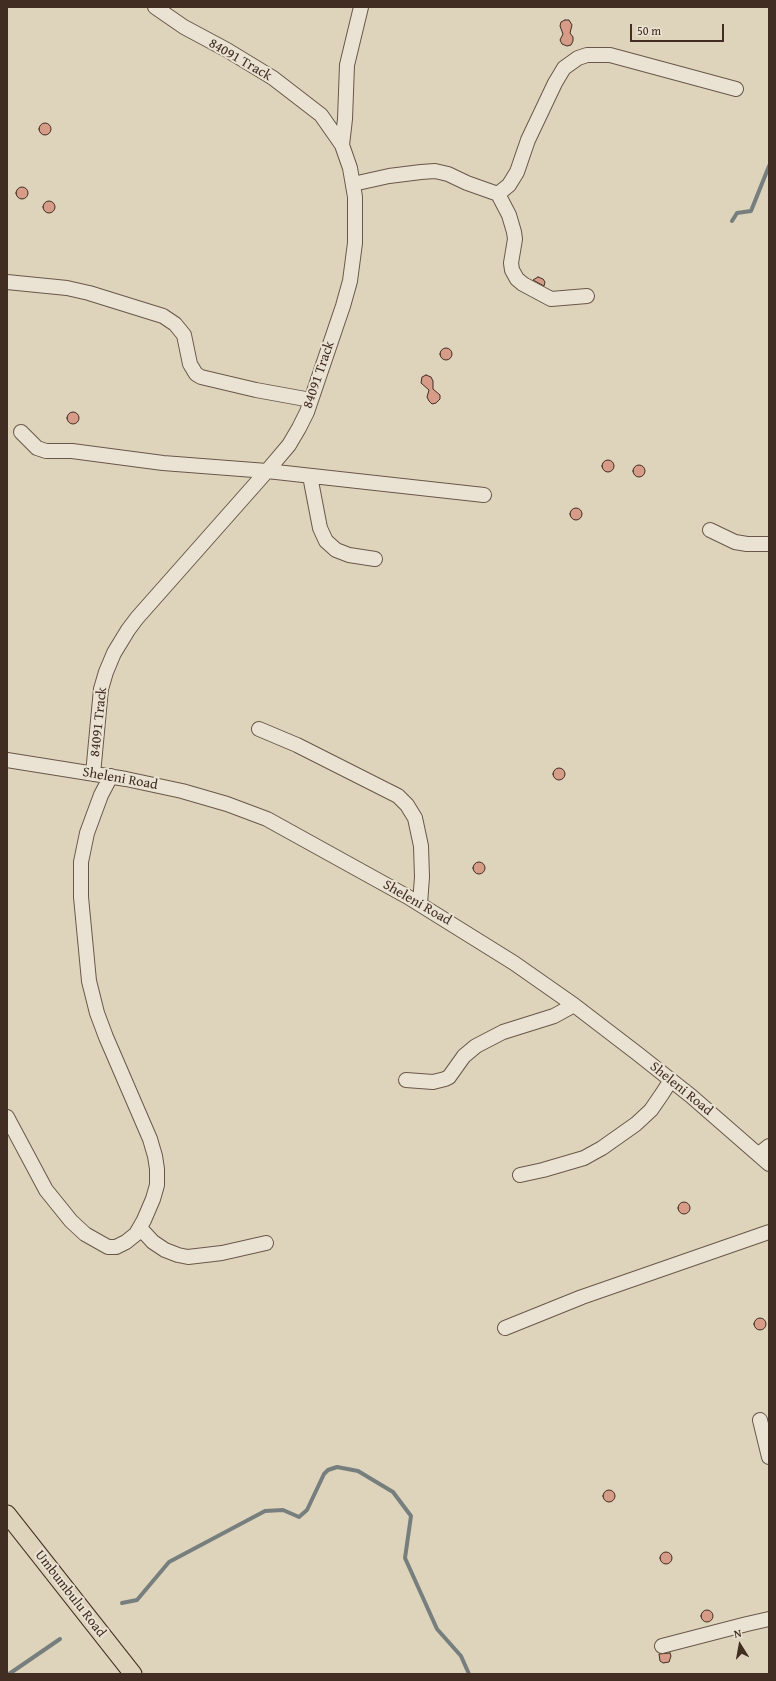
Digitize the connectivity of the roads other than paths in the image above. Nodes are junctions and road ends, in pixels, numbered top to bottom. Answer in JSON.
{"nodes":[{"id":1,"x":155,"y":7,"type":"edge"},
{"id":2,"x":361,"y":7,"type":"edge"},
{"id":3,"x":736,"y":89,"type":"dead end"},
{"id":4,"x":342,"y":145,"type":"junction"},
{"id":5,"x":353,"y":184,"type":"junction"},
{"id":6,"x":498,"y":194,"type":"junction"},
{"id":7,"x":7,"y":282,"type":"edge"},
{"id":8,"x":587,"y":296,"type":"dead end"},
{"id":9,"x":311,"y":400,"type":"junction"},
{"id":10,"x":21,"y":432,"type":"dead end"},
{"id":11,"x":267,"y":471,"type":"junction"},
{"id":12,"x":310,"y":476,"type":"junction"},
{"id":13,"x":484,"y":495,"type":"dead end"},
{"id":14,"x":710,"y":530,"type":"dead end"},
{"id":15,"x":769,"y":544,"type":"edge"},
{"id":16,"x":375,"y":559,"type":"dead end"},
{"id":17,"x":259,"y":729,"type":"dead end"},
{"id":18,"x":7,"y":760,"type":"edge"},
{"id":19,"x":93,"y":774,"type":"junction"},
{"id":20,"x":111,"y":776,"type":"junction"},
{"id":21,"x":420,"y":904,"type":"junction"},
{"id":22,"x":574,"y":1005,"type":"junction"},
{"id":23,"x":406,"y":1080,"type":"dead end"},
{"id":24,"x":671,"y":1080,"type":"junction"},
{"id":25,"x":7,"y":1117,"type":"edge"},
{"id":26,"x":764,"y":1150,"type":"edge"},
{"id":27,"x":769,"y":1164,"type":"edge"},
{"id":28,"x":520,"y":1175,"type":"dead end"},
{"id":29,"x":140,"y":1228,"type":"junction"},
{"id":30,"x":769,"y":1232,"type":"edge"},
{"id":31,"x":266,"y":1243,"type":"dead end"},
{"id":32,"x":505,"y":1328,"type":"dead end"},
{"id":33,"x":760,"y":1420,"type":"dead end"},
{"id":34,"x":769,"y":1458,"type":"edge"},
{"id":35,"x":7,"y":1514,"type":"edge"},
{"id":36,"x":769,"y":1619,"type":"edge"},
{"id":37,"x":662,"y":1646,"type":"dead end"},
{"id":38,"x":133,"y":1674,"type":"edge"}],
"edges":[{"from":1,"to":4,"type":"street","name":"84091 Track"},
{"from":2,"to":4,"type":"street"},
{"from":3,"to":6,"type":"street"},
{"from":4,"to":5,"type":"street","name":"84091 Track"},
{"from":5,"to":6,"type":"street"},
{"from":5,"to":9,"type":"street","name":"84091 Track"},
{"from":6,"to":8,"type":"street"},
{"from":7,"to":9,"type":"street"},
{"from":9,"to":11,"type":"street","name":"84091 Track"},
{"from":10,"to":11,"type":"street"},
{"from":11,"to":12,"type":"street"},
{"from":11,"to":19,"type":"street","name":"84091 Track"},
{"from":12,"to":13,"type":"street"},
{"from":12,"to":16,"type":"street"},
{"from":14,"to":15,"type":"street"},
{"from":17,"to":21,"type":"street"},
{"from":18,"to":19,"type":"street","name":"Sheleni Road"},
{"from":19,"to":20,"type":"street","name":"Sheleni Road"},
{"from":20,"to":21,"type":"street","name":"Sheleni Road"},
{"from":20,"to":29,"type":"street"},
{"from":21,"to":22,"type":"street","name":"Sheleni Road"},
{"from":22,"to":23,"type":"street"},
{"from":22,"to":24,"type":"street","name":"Sheleni Road"},
{"from":24,"to":26,"type":"street","name":"Sheleni Road"},
{"from":24,"to":28,"type":"street"},
{"from":25,"to":29,"type":"street"},
{"from":26,"to":27,"type":"street","name":"Sheleni Road"},
{"from":29,"to":31,"type":"street"},
{"from":30,"to":32,"type":"street"},
{"from":33,"to":34,"type":"street"},
{"from":35,"to":38,"type":"main road","name":"Umbumbulu Road"},
{"from":36,"to":37,"type":"street"}]}
